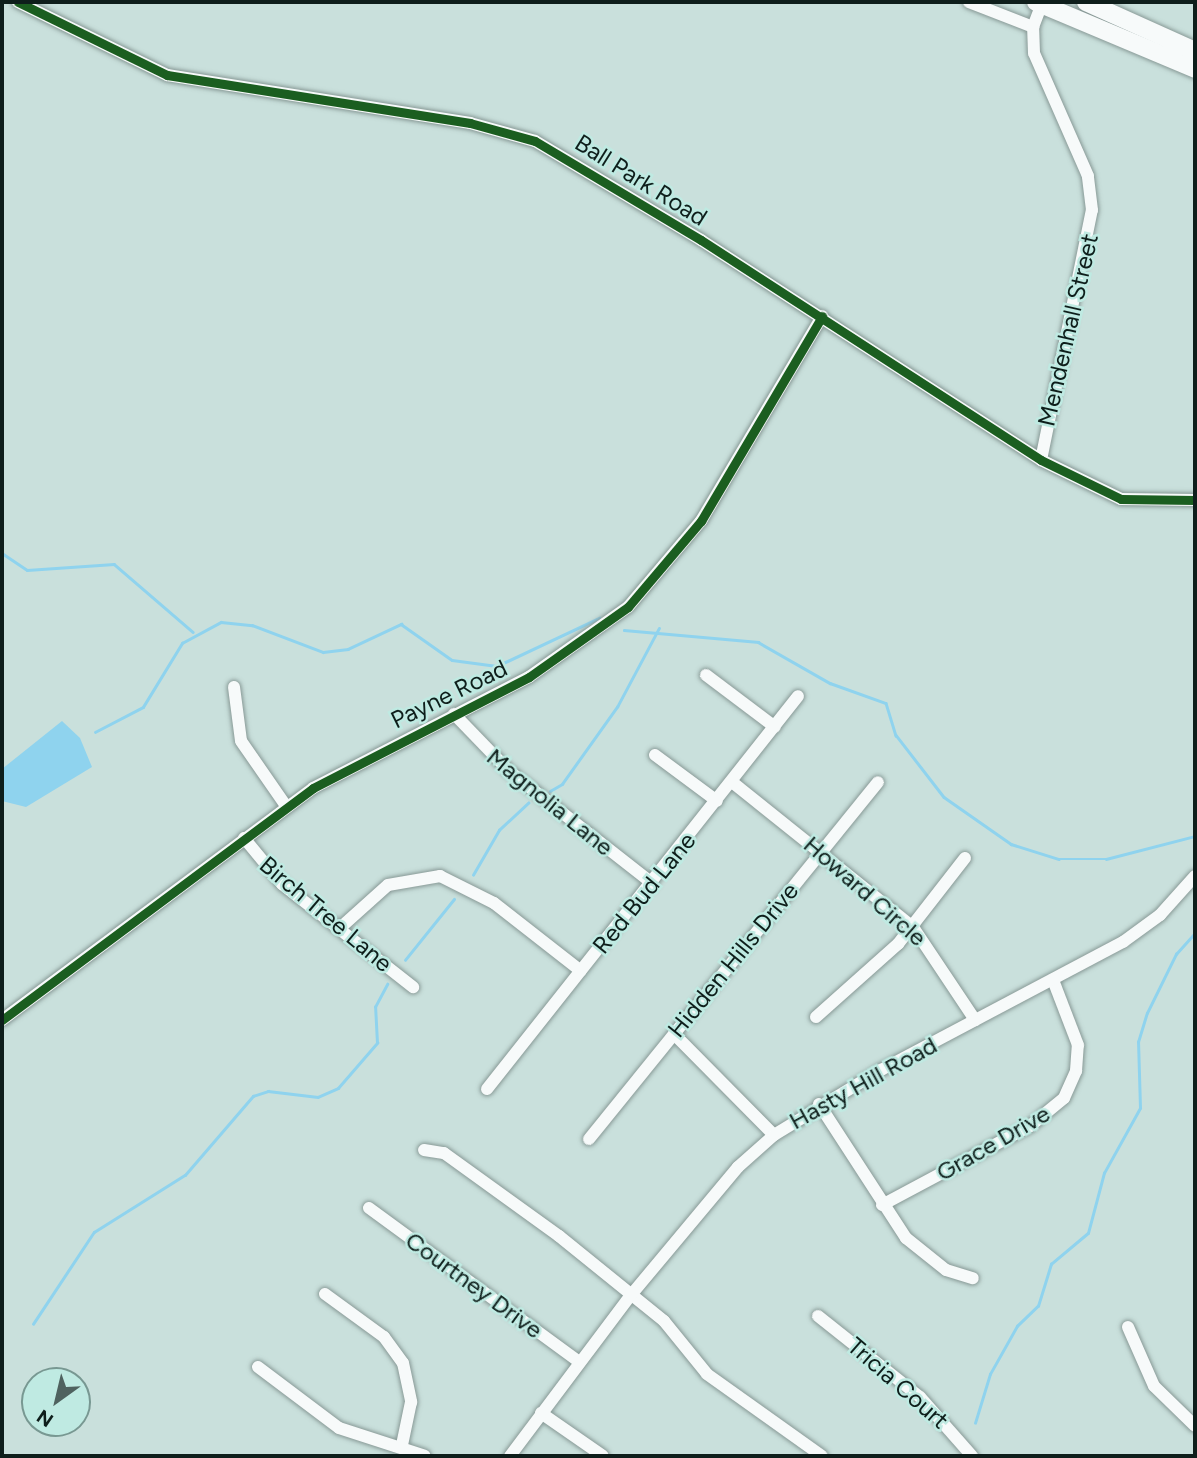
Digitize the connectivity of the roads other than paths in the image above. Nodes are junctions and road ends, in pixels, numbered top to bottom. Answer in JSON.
{"nodes":[{"id":1,"x":18,"y":2,"type":"edge"},
{"id":2,"x":969,"y":2,"type":"edge"},
{"id":3,"x":1044,"y":2,"type":"edge"},
{"id":4,"x":1086,"y":2,"type":"edge"},
{"id":5,"x":1122,"y":18,"type":"junction"},
{"id":6,"x":1033,"y":27,"type":"junction"},
{"id":7,"x":1195,"y":51,"type":"edge"},
{"id":8,"x":1195,"y":69,"type":"edge"},
{"id":9,"x":822,"y":316,"type":"junction"},
{"id":10,"x":1041,"y":460,"type":"junction"},
{"id":11,"x":1195,"y":500,"type":"edge"},
{"id":12,"x":706,"y":675,"type":"dead end"},
{"id":13,"x":234,"y":687,"type":"dead end"},
{"id":14,"x":798,"y":696,"type":"dead end"},
{"id":15,"x":454,"y":714,"type":"junction"},
{"id":16,"x":775,"y":727,"type":"junction"},
{"id":17,"x":655,"y":755,"type":"dead end"},
{"id":18,"x":732,"y":782,"type":"junction"},
{"id":19,"x":878,"y":782,"type":"dead end"},
{"id":20,"x":717,"y":801,"type":"junction"},
{"id":21,"x":286,"y":806,"type":"junction"},
{"id":22,"x":244,"y":838,"type":"junction"},
{"id":23,"x":820,"y":852,"type":"junction"},
{"id":24,"x":965,"y":858,"type":"dead end"},
{"id":25,"x":1194,"y":880,"type":"edge"},
{"id":26,"x":652,"y":883,"type":"junction"},
{"id":27,"x":913,"y":927,"type":"junction"},
{"id":28,"x":340,"y":928,"type":"junction"},
{"id":29,"x":581,"y":971,"type":"junction"},
{"id":30,"x":1053,"y":980,"type":"junction"},
{"id":31,"x":413,"y":987,"type":"dead end"},
{"id":32,"x":816,"y":1017,"type":"dead end"},
{"id":33,"x":2,"y":1020,"type":"edge"},
{"id":34,"x":975,"y":1020,"type":"junction"},
{"id":35,"x":674,"y":1034,"type":"junction"},
{"id":36,"x":487,"y":1088,"type":"dead end"},
{"id":37,"x":819,"y":1104,"type":"junction"},
{"id":38,"x":774,"y":1135,"type":"junction"},
{"id":39,"x":589,"y":1139,"type":"dead end"},
{"id":40,"x":424,"y":1150,"type":"dead end"},
{"id":41,"x":882,"y":1205,"type":"junction"},
{"id":42,"x":369,"y":1208,"type":"dead end"},
{"id":43,"x":973,"y":1278,"type":"dead end"},
{"id":44,"x":325,"y":1294,"type":"dead end"},
{"id":45,"x":631,"y":1295,"type":"junction"},
{"id":46,"x":818,"y":1316,"type":"dead end"},
{"id":47,"x":1128,"y":1326,"type":"dead end"},
{"id":48,"x":579,"y":1361,"type":"junction"},
{"id":49,"x":258,"y":1367,"type":"dead end"},
{"id":50,"x":541,"y":1413,"type":"junction"},
{"id":51,"x":1195,"y":1426,"type":"edge"},
{"id":52,"x":402,"y":1445,"type":"junction"},
{"id":53,"x":425,"y":1456,"type":"edge"},
{"id":54,"x":510,"y":1456,"type":"edge"},
{"id":55,"x":603,"y":1456,"type":"edge"},
{"id":56,"x":822,"y":1456,"type":"edge"},
{"id":57,"x":972,"y":1456,"type":"edge"}],
"edges":[{"from":1,"to":9,"type":"street","name":"Ball Park Road"},
{"from":2,"to":6,"type":"street"},
{"from":3,"to":5,"type":"highway"},
{"from":3,"to":6,"type":"street"},
{"from":3,"to":8,"type":"highway"},
{"from":4,"to":5,"type":"highway"},
{"from":5,"to":7,"type":"highway"},
{"from":6,"to":10,"type":"street","name":"Mendenhall Street"},
{"from":9,"to":10,"type":"street","name":"Ball Park Road"},
{"from":9,"to":15,"type":"street","name":"Payne Road"},
{"from":10,"to":11,"type":"street","name":"Ball Park Road"},
{"from":12,"to":16,"type":"street"},
{"from":13,"to":21,"type":"street"},
{"from":14,"to":16,"type":"street","name":"Red Bud Lane"},
{"from":15,"to":21,"type":"street","name":"Payne Road"},
{"from":15,"to":26,"type":"street","name":"Magnolia Lane"},
{"from":16,"to":18,"type":"street","name":"Red Bud Lane"},
{"from":17,"to":20,"type":"street"},
{"from":18,"to":20,"type":"street","name":"Red Bud Lane"},
{"from":18,"to":23,"type":"street","name":"Howard Circle"},
{"from":19,"to":23,"type":"street","name":"Hidden Hills Drive"},
{"from":20,"to":26,"type":"street","name":"Red Bud Lane"},
{"from":21,"to":22,"type":"street","name":"Payne Road"},
{"from":22,"to":28,"type":"street","name":"Birch Tree Lane"},
{"from":22,"to":33,"type":"street","name":"Payne Road"},
{"from":23,"to":27,"type":"street","name":"Howard Circle"},
{"from":23,"to":35,"type":"street","name":"Hidden Hills Drive"},
{"from":24,"to":27,"type":"street"},
{"from":25,"to":30,"type":"street","name":"Hasty Hill Road"},
{"from":26,"to":29,"type":"street","name":"Red Bud Lane"},
{"from":27,"to":32,"type":"street"},
{"from":27,"to":34,"type":"street","name":"Howard Circle"},
{"from":28,"to":29,"type":"street"},
{"from":28,"to":31,"type":"street","name":"Birch Tree Lane"},
{"from":29,"to":36,"type":"street","name":"Red Bud Lane"},
{"from":30,"to":34,"type":"street","name":"Hasty Hill Road"},
{"from":30,"to":41,"type":"street","name":"Grace Drive"},
{"from":34,"to":37,"type":"street","name":"Hasty Hill Road"},
{"from":35,"to":38,"type":"street"},
{"from":35,"to":39,"type":"street","name":"Hidden Hills Drive"},
{"from":37,"to":38,"type":"street","name":"Hasty Hill Road"},
{"from":37,"to":41,"type":"street"},
{"from":38,"to":45,"type":"street","name":"Hasty Hill Road"},
{"from":40,"to":45,"type":"street"},
{"from":41,"to":43,"type":"street"},
{"from":42,"to":48,"type":"street","name":"Courtney Drive"},
{"from":44,"to":52,"type":"street"},
{"from":45,"to":48,"type":"street","name":"Hasty Hill Road"},
{"from":45,"to":56,"type":"street"},
{"from":46,"to":57,"type":"street","name":"Tricia Court"},
{"from":47,"to":51,"type":"street"},
{"from":48,"to":50,"type":"street","name":"Hasty Hill Road"},
{"from":49,"to":52,"type":"street"},
{"from":50,"to":54,"type":"street","name":"Hasty Hill Road"},
{"from":50,"to":55,"type":"street"},
{"from":52,"to":53,"type":"street"}]}
